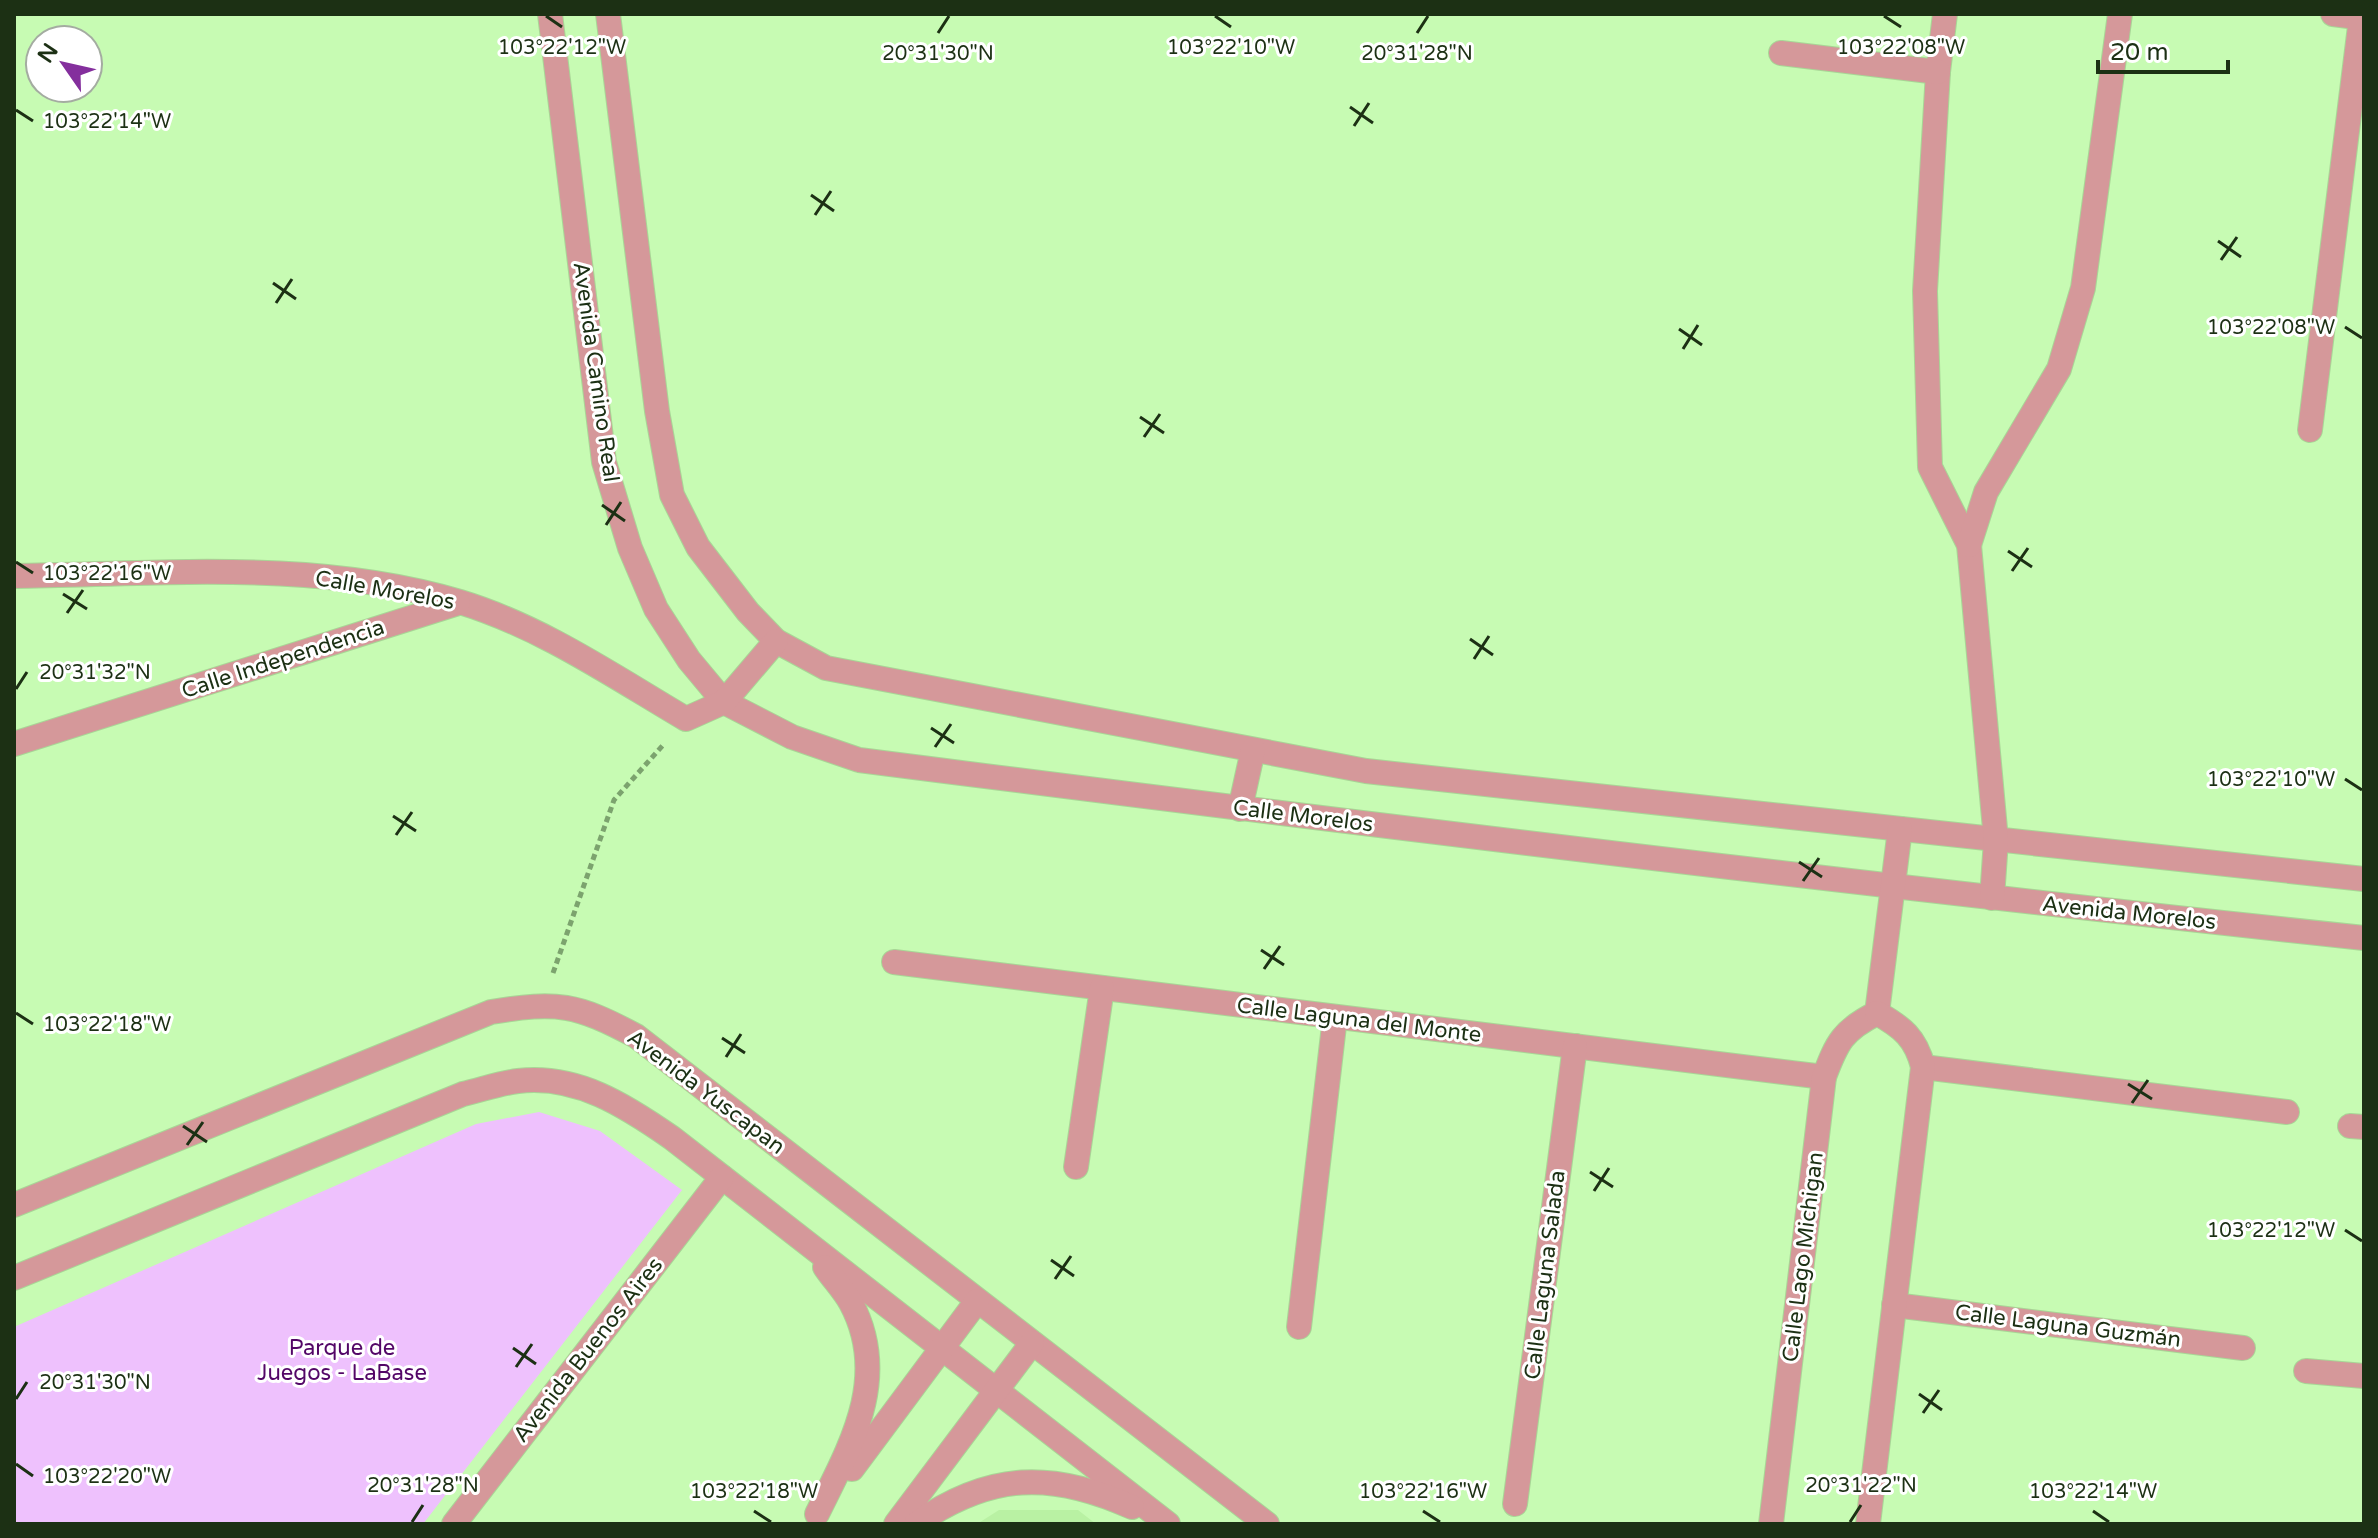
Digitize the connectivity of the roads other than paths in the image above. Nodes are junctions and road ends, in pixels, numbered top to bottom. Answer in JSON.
{"nodes":[{"id":1,"x":550,"y":14,"type":"edge"},
{"id":2,"x":608,"y":14,"type":"edge"},
{"id":3,"x":1945,"y":14,"type":"edge"},
{"id":4,"x":2120,"y":14,"type":"edge"},
{"id":5,"x":2333,"y":14,"type":"edge"},
{"id":6,"x":2363,"y":18,"type":"edge"},
{"id":7,"x":1781,"y":53,"type":"dead end"},
{"id":8,"x":1938,"y":72,"type":"junction"},
{"id":9,"x":2310,"y":430,"type":"dead end"},
{"id":10,"x":1969,"y":545,"type":"junction"},
{"id":11,"x":14,"y":576,"type":"edge"},
{"id":12,"x":461,"y":602,"type":"junction"},
{"id":13,"x":776,"y":641,"type":"junction"},
{"id":14,"x":724,"y":702,"type":"junction"},
{"id":15,"x":14,"y":744,"type":"edge"},
{"id":16,"x":1253,"y":750,"type":"junction"},
{"id":17,"x":1240,"y":809,"type":"junction"},
{"id":18,"x":1900,"y":829,"type":"junction"},
{"id":19,"x":1996,"y":840,"type":"junction"},
{"id":20,"x":2364,"y":879,"type":"edge"},
{"id":21,"x":1894,"y":883,"type":"junction"},
{"id":22,"x":1992,"y":898,"type":"junction"},
{"id":23,"x":2364,"y":938,"type":"edge"},
{"id":24,"x":894,"y":962,"type":"dead end"},
{"id":25,"x":1102,"y":988,"type":"junction"},
{"id":26,"x":1877,"y":1013,"type":"junction"},
{"id":27,"x":1335,"y":1017,"type":"junction"},
{"id":28,"x":1575,"y":1046,"type":"junction"},
{"id":29,"x":1923,"y":1067,"type":"junction"},
{"id":30,"x":1824,"y":1077,"type":"junction"},
{"id":31,"x":2287,"y":1112,"type":"dead end"},
{"id":32,"x":1076,"y":1167,"type":"dead end"},
{"id":33,"x":722,"y":1177,"type":"junction"},
{"id":34,"x":14,"y":1205,"type":"edge"},
{"id":35,"x":807,"y":1243,"type":"junction"},
{"id":36,"x":14,"y":1278,"type":"edge"},
{"id":37,"x":977,"y":1301,"type":"junction"},
{"id":38,"x":1894,"y":1305,"type":"junction"},
{"id":39,"x":1299,"y":1327,"type":"dead end"},
{"id":40,"x":1032,"y":1343,"type":"junction"},
{"id":41,"x":942,"y":1348,"type":"junction"},
{"id":42,"x":2243,"y":1348,"type":"dead end"},
{"id":43,"x":2306,"y":1371,"type":"dead end"},
{"id":44,"x":2364,"y":1376,"type":"edge"},
{"id":45,"x":997,"y":1390,"type":"junction"},
{"id":46,"x":1515,"y":1504,"type":"dead end"},
{"id":47,"x":814,"y":1519,"type":"edge"},
{"id":48,"x":1167,"y":1523,"type":"edge"},
{"id":49,"x":454,"y":1524,"type":"edge"},
{"id":50,"x":896,"y":1524,"type":"edge"},
{"id":51,"x":916,"y":1524,"type":"edge"},
{"id":52,"x":1267,"y":1524,"type":"edge"},
{"id":53,"x":1771,"y":1524,"type":"edge"},
{"id":54,"x":1868,"y":1524,"type":"edge"}],
"edges":[{"from":1,"to":14,"type":"street","name":"Avenida Camino Real"},
{"from":2,"to":13,"type":"street"},
{"from":3,"to":8,"type":"street"},
{"from":4,"to":10,"type":"street"},
{"from":5,"to":6,"type":"street"},
{"from":6,"to":9,"type":"street"},
{"from":7,"to":8,"type":"street"},
{"from":8,"to":10,"type":"street"},
{"from":10,"to":19,"type":"street"},
{"from":11,"to":12,"type":"street","name":"Calle Morelos"},
{"from":12,"to":14,"type":"street","name":"Calle Morelos"},
{"from":12,"to":15,"type":"street","name":"Calle Independencia"},
{"from":13,"to":14,"type":"street"},
{"from":13,"to":16,"type":"street"},
{"from":14,"to":17,"type":"street","name":"Calle Morelos"},
{"from":16,"to":17,"type":"street"},
{"from":16,"to":18,"type":"street"},
{"from":17,"to":21,"type":"street","name":"Calle Morelos"},
{"from":18,"to":19,"type":"street"},
{"from":18,"to":21,"type":"street"},
{"from":19,"to":20,"type":"street"},
{"from":19,"to":22,"type":"street"},
{"from":21,"to":22,"type":"street","name":"Avenida Morelos"},
{"from":21,"to":26,"type":"street"},
{"from":22,"to":23,"type":"street","name":"Avenida Morelos"},
{"from":24,"to":25,"type":"street","name":"Calle Laguna del Monte"},
{"from":25,"to":27,"type":"street","name":"Calle Laguna del Monte"},
{"from":25,"to":32,"type":"street"},
{"from":26,"to":29,"type":"street"},
{"from":26,"to":30,"type":"street","name":"Calle Lago Michigan"},
{"from":27,"to":28,"type":"street","name":"Calle Laguna del Monte"},
{"from":27,"to":39,"type":"street"},
{"from":28,"to":30,"type":"street","name":"Calle Laguna del Monte"},
{"from":28,"to":46,"type":"street","name":"Calle Laguna Salada"},
{"from":29,"to":31,"type":"street"},
{"from":29,"to":38,"type":"street"},
{"from":30,"to":53,"type":"street","name":"Calle Lago Michigan"},
{"from":33,"to":35,"type":"street"},
{"from":33,"to":36,"type":"street"},
{"from":33,"to":49,"type":"street","name":"Avenida Buenos Aires"},
{"from":34,"to":37,"type":"street","name":"Avenida Yuscapan"},
{"from":35,"to":41,"type":"street"},
{"from":35,"to":47,"type":"street"},
{"from":37,"to":40,"type":"street","name":"Avenida Yuscapan"},
{"from":37,"to":41,"type":"street"},
{"from":38,"to":42,"type":"street","name":"Calle Laguna Guzmán"},
{"from":38,"to":54,"type":"street"},
{"from":40,"to":45,"type":"street"},
{"from":40,"to":52,"type":"street","name":"Avenida Yuscapan"},
{"from":41,"to":45,"type":"street"},
{"from":41,"to":47,"type":"street"},
{"from":43,"to":44,"type":"street"},
{"from":45,"to":48,"type":"street"},
{"from":45,"to":50,"type":"street"},
{"from":48,"to":51,"type":"street"}]}
